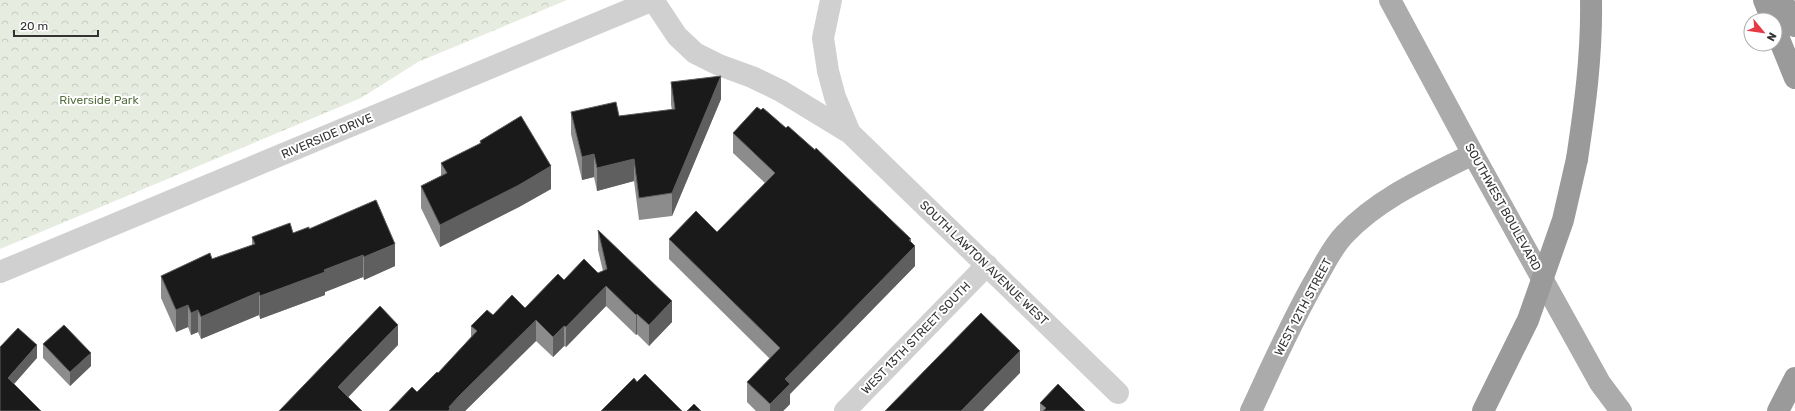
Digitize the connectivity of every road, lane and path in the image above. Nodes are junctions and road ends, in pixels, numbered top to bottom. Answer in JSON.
{"nodes":[{"id":1,"x":653,"y":0,"type":"edge"},
{"id":2,"x":831,"y":0,"type":"edge"},
{"id":3,"x":1390,"y":0,"type":"edge"},
{"id":4,"x":1591,"y":0,"type":"edge"},
{"id":5,"x":1764,"y":0,"type":"edge"},
{"id":6,"x":1782,"y":0,"type":"edge"},
{"id":7,"x":1769,"y":12,"type":"edge"},
{"id":8,"x":1795,"y":26,"type":"edge"},
{"id":9,"x":1783,"y":49,"type":"edge"},
{"id":10,"x":1795,"y":78,"type":"edge"},
{"id":11,"x":850,"y":134,"type":"junction"},
{"id":12,"x":1474,"y":154,"type":"junction"},
{"id":13,"x":987,"y":265,"type":"junction"},
{"id":14,"x":0,"y":272,"type":"edge"},
{"id":15,"x":1795,"y":378,"type":"edge"},
{"id":16,"x":1118,"y":393,"type":"dead end"},
{"id":17,"x":845,"y":411,"type":"edge"},
{"id":18,"x":1251,"y":411,"type":"edge"},
{"id":19,"x":1483,"y":411,"type":"edge"},
{"id":20,"x":1621,"y":411,"type":"edge"},
{"id":21,"x":1778,"y":411,"type":"edge"}],
"edges":[{"from":1,"to":11,"type":"street","name":"SOUTH LAWTON AVENUE WEST"},
{"from":1,"to":14,"type":"street","name":"RIVERSIDE DRIVE"},
{"from":2,"to":11,"type":"street","name":"SOUTH LAWTON AVENUE WEST"},
{"from":3,"to":12,"type":"main road","name":"SOUTHWEST BOULEVARD"},
{"from":4,"to":19,"type":"highway","bridge":true},
{"from":5,"to":7,"type":"highway"},
{"from":6,"to":8,"type":"highway"},
{"from":9,"to":10,"type":"highway"},
{"from":11,"to":13,"type":"street","name":"SOUTH LAWTON AVENUE WEST"},
{"from":12,"to":18,"type":"main road","name":"WEST 12TH STREET"},
{"from":12,"to":20,"type":"main road","name":"SOUTHWEST BOULEVARD"},
{"from":13,"to":16,"type":"street","name":"SOUTH LAWTON AVENUE WEST"},
{"from":13,"to":17,"type":"street","name":"WEST 13TH STREET SOUTH"},
{"from":15,"to":21,"type":"highway"}]}
